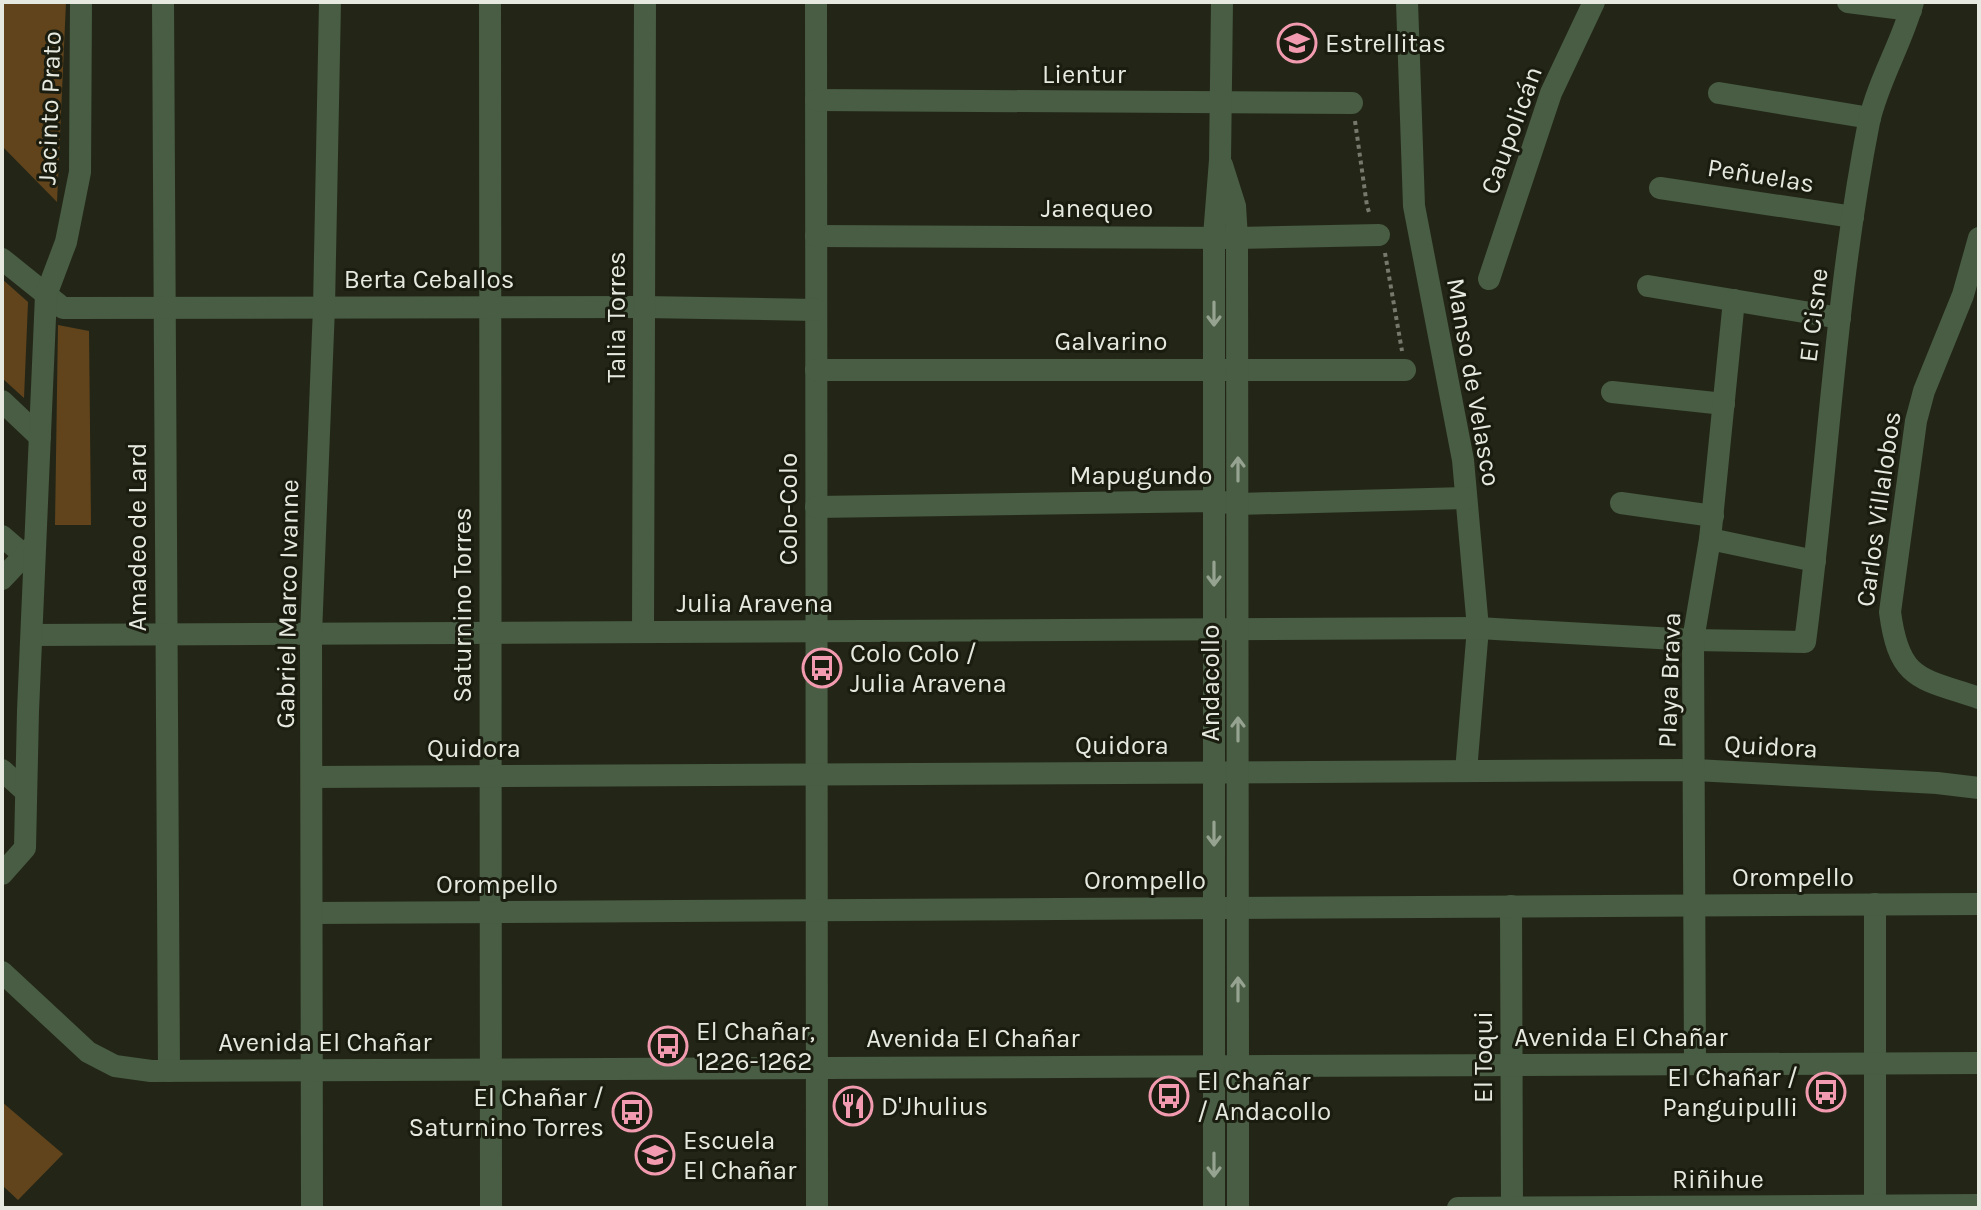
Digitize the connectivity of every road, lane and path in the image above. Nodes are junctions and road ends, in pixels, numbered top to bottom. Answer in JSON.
{"nodes":[{"id":1,"x":81,"y":2,"type":"edge"},
{"id":2,"x":163,"y":2,"type":"edge"},
{"id":3,"x":330,"y":2,"type":"edge"},
{"id":4,"x":490,"y":2,"type":"edge"},
{"id":5,"x":645,"y":2,"type":"edge"},
{"id":6,"x":816,"y":2,"type":"edge"},
{"id":7,"x":1222,"y":2,"type":"edge"},
{"id":8,"x":1407,"y":2,"type":"edge"},
{"id":9,"x":1594,"y":2,"type":"edge"},
{"id":10,"x":1848,"y":2,"type":"edge"},
{"id":11,"x":1912,"y":6,"type":"edge"},
{"id":12,"x":1719,"y":93,"type":"dead end"},
{"id":13,"x":816,"y":100,"type":"junction"},
{"id":14,"x":1221,"y":103,"type":"junction"},
{"id":15,"x":1352,"y":103,"type":"dead end"},
{"id":16,"x":1870,"y":118,"type":"junction"},
{"id":17,"x":1220,"y":160,"type":"junction"},
{"id":18,"x":1660,"y":188,"type":"dead end"},
{"id":19,"x":1853,"y":217,"type":"junction"},
{"id":20,"x":1379,"y":235,"type":"dead end"},
{"id":21,"x":816,"y":236,"type":"junction"},
{"id":22,"x":1214,"y":236,"type":"junction"},
{"id":23,"x":1237,"y":238,"type":"junction"},
{"id":24,"x":1979,"y":238,"type":"edge"},
{"id":25,"x":2,"y":259,"type":"edge"},
{"id":26,"x":1489,"y":279,"type":"dead end"},
{"id":27,"x":1648,"y":286,"type":"dead end"},
{"id":28,"x":46,"y":295,"type":"junction"},
{"id":29,"x":1734,"y":300,"type":"junction"},
{"id":30,"x":324,"y":307,"type":"junction"},
{"id":31,"x":490,"y":307,"type":"junction"},
{"id":32,"x":644,"y":307,"type":"junction"},
{"id":33,"x":163,"y":308,"type":"junction"},
{"id":34,"x":816,"y":310,"type":"junction"},
{"id":35,"x":1840,"y":318,"type":"junction"},
{"id":36,"x":1214,"y":369,"type":"junction"},
{"id":37,"x":1237,"y":369,"type":"junction"},
{"id":38,"x":816,"y":370,"type":"junction"},
{"id":39,"x":1405,"y":370,"type":"dead end"},
{"id":40,"x":1612,"y":392,"type":"dead end"},
{"id":41,"x":2,"y":401,"type":"edge"},
{"id":42,"x":1724,"y":404,"type":"junction"},
{"id":43,"x":40,"y":437,"type":"junction"},
{"id":44,"x":1466,"y":498,"type":"junction"},
{"id":45,"x":1214,"y":501,"type":"junction"},
{"id":46,"x":1621,"y":503,"type":"dead end"},
{"id":47,"x":1238,"y":504,"type":"junction"},
{"id":48,"x":816,"y":507,"type":"junction"},
{"id":49,"x":1713,"y":516,"type":"junction"},
{"id":50,"x":2,"y":536,"type":"edge"},
{"id":51,"x":1710,"y":539,"type":"junction"},
{"id":52,"x":29,"y":549,"type":"junction"},
{"id":53,"x":1815,"y":561,"type":"junction"},
{"id":54,"x":2,"y":579,"type":"edge"},
{"id":55,"x":1478,"y":628,"type":"junction"},
{"id":56,"x":1214,"y":629,"type":"junction"},
{"id":57,"x":1237,"y":629,"type":"junction"},
{"id":58,"x":816,"y":631,"type":"junction"},
{"id":59,"x":643,"y":632,"type":"junction"},
{"id":60,"x":490,"y":633,"type":"junction"},
{"id":61,"x":311,"y":634,"type":"junction"},
{"id":62,"x":32,"y":635,"type":"junction"},
{"id":63,"x":166,"y":635,"type":"junction"},
{"id":64,"x":1693,"y":640,"type":"junction"},
{"id":65,"x":1805,"y":642,"type":"joint"},
{"id":66,"x":1979,"y":698,"type":"edge"},
{"id":67,"x":2,"y":770,"type":"edge"},
{"id":68,"x":1695,"y":770,"type":"junction"},
{"id":69,"x":1466,"y":771,"type":"junction"},
{"id":70,"x":1214,"y":772,"type":"junction"},
{"id":71,"x":1238,"y":772,"type":"junction"},
{"id":72,"x":816,"y":774,"type":"junction"},
{"id":73,"x":490,"y":776,"type":"junction"},
{"id":74,"x":312,"y":777,"type":"junction"},
{"id":75,"x":1979,"y":788,"type":"edge"},
{"id":76,"x":26,"y":792,"type":"junction"},
{"id":77,"x":2,"y":874,"type":"edge"},
{"id":78,"x":1875,"y":904,"type":"junction"},
{"id":79,"x":1979,"y":904,"type":"edge"},
{"id":80,"x":1695,"y":905,"type":"junction"},
{"id":81,"x":1511,"y":906,"type":"junction"},
{"id":82,"x":1214,"y":908,"type":"junction"},
{"id":83,"x":1238,"y":908,"type":"junction"},
{"id":84,"x":816,"y":910,"type":"junction"},
{"id":85,"x":490,"y":912,"type":"junction"},
{"id":86,"x":312,"y":913,"type":"junction"},
{"id":87,"x":2,"y":972,"type":"edge"},
{"id":88,"x":1874,"y":1063,"type":"junction"},
{"id":89,"x":1979,"y":1063,"type":"edge"},
{"id":90,"x":1695,"y":1064,"type":"junction"},
{"id":91,"x":1214,"y":1065,"type":"junction"},
{"id":92,"x":1511,"y":1065,"type":"junction"},
{"id":93,"x":816,"y":1067,"type":"junction"},
{"id":94,"x":1238,"y":1067,"type":"junction"},
{"id":95,"x":490,"y":1069,"type":"junction"},
{"id":96,"x":311,"y":1070,"type":"junction"},
{"id":97,"x":169,"y":1071,"type":"junction"},
{"id":98,"x":1979,"y":1205,"type":"edge"},
{"id":99,"x":1875,"y":1207,"type":"edge"},
{"id":100,"x":312,"y":1208,"type":"edge"},
{"id":101,"x":491,"y":1208,"type":"edge"},
{"id":102,"x":817,"y":1208,"type":"edge"},
{"id":103,"x":1214,"y":1208,"type":"edge"},
{"id":104,"x":1238,"y":1208,"type":"edge"},
{"id":105,"x":1458,"y":1208,"type":"edge"},
{"id":106,"x":1512,"y":1208,"type":"edge"}],
"edges":[{"from":1,"to":28,"type":"street","name":"Jacinto Prato"},
{"from":2,"to":33,"type":"street","name":"Amadeo de Lard"},
{"from":3,"to":30,"type":"street","name":"Gabriel Marco Ivanne"},
{"from":4,"to":31,"type":"street","name":"Saturnino Torres"},
{"from":5,"to":32,"type":"street","name":"Talia Torres"},
{"from":6,"to":13,"type":"street","name":"Colo-Colo"},
{"from":7,"to":14,"type":"street","name":"Andacollo"},
{"from":8,"to":44,"type":"street","name":"Manso de Velasco"},
{"from":9,"to":26,"type":"street","name":"Caupolicán"},
{"from":10,"to":11,"type":"street"},
{"from":11,"to":16,"type":"street","name":"El Cisne"},
{"from":12,"to":16,"type":"street"},
{"from":13,"to":14,"type":"street","name":"Lientur"},
{"from":13,"to":21,"type":"street","name":"Colo-Colo"},
{"from":14,"to":15,"type":"street","name":"Lientur"},
{"from":14,"to":17,"type":"street","name":"Andacollo"},
{"from":16,"to":19,"type":"street","name":"El Cisne"},
{"from":17,"to":22,"type":"street","name":"Andacollo"},
{"from":17,"to":23,"type":"street","name":"Andacollo"},
{"from":18,"to":19,"type":"street","name":"Peñuelas"},
{"from":19,"to":35,"type":"street","name":"El Cisne"},
{"from":20,"to":23,"type":"street","name":"Janequeo"},
{"from":21,"to":22,"type":"street","name":"Janequeo"},
{"from":21,"to":34,"type":"street","name":"Colo-Colo"},
{"from":22,"to":23,"type":"street","name":"Janequeo"},
{"from":22,"to":36,"type":"street","name":"Andacollo","one_way":true},
{"from":23,"to":37,"type":"street","name":"Andacollo"},
{"from":24,"to":66,"type":"street","name":"Carlos Villalobos"},
{"from":25,"to":28,"type":"street","name":"Berta Ceballos"},
{"from":27,"to":29,"type":"street"},
{"from":28,"to":33,"type":"street","name":"Berta Ceballos"},
{"from":28,"to":43,"type":"street","name":"Jacinto Prato"},
{"from":29,"to":35,"type":"street"},
{"from":29,"to":42,"type":"street","name":"Playa Brava"},
{"from":30,"to":31,"type":"street","name":"Berta Ceballos"},
{"from":30,"to":33,"type":"street","name":"Berta Ceballos"},
{"from":30,"to":61,"type":"street","name":"Gabriel Marco Ivanne"},
{"from":31,"to":32,"type":"street","name":"Berta Ceballos"},
{"from":31,"to":60,"type":"street","name":"Saturnino Torres"},
{"from":32,"to":34,"type":"street","name":"Berta Ceballos"},
{"from":32,"to":59,"type":"street","name":"Talia Torres"},
{"from":33,"to":63,"type":"street","name":"Amadeo de Lard"},
{"from":34,"to":38,"type":"street","name":"Colo-Colo"},
{"from":35,"to":53,"type":"street","name":"El Cisne"},
{"from":36,"to":37,"type":"street","name":"Galvarino"},
{"from":36,"to":38,"type":"street","name":"Galvarino"},
{"from":36,"to":45,"type":"street","name":"Andacollo"},
{"from":37,"to":39,"type":"street","name":"Galvarino"},
{"from":47,"to":37,"type":"street","name":"Andacollo","one_way":true},
{"from":38,"to":48,"type":"street","name":"Colo-Colo"},
{"from":40,"to":42,"type":"street"},
{"from":41,"to":43,"type":"street"},
{"from":42,"to":49,"type":"street","name":"Playa Brava"},
{"from":43,"to":52,"type":"street","name":"Jacinto Prato"},
{"from":44,"to":47,"type":"street","name":"Mapugundo"},
{"from":44,"to":55,"type":"street","name":"Manso de Velasco"},
{"from":45,"to":47,"type":"street","name":"Mapugundo"},
{"from":45,"to":48,"type":"street","name":"Mapugundo"},
{"from":45,"to":56,"type":"street","name":"Andacollo","one_way":true},
{"from":46,"to":49,"type":"street"},
{"from":47,"to":57,"type":"street","name":"Andacollo"},
{"from":48,"to":58,"type":"street","name":"Colo-Colo"},
{"from":49,"to":51,"type":"street","name":"Playa Brava"},
{"from":50,"to":52,"type":"street"},
{"from":51,"to":53,"type":"street"},
{"from":51,"to":64,"type":"street","name":"Playa Brava"},
{"from":52,"to":54,"type":"street"},
{"from":52,"to":62,"type":"street","name":"Jacinto Prato"},
{"from":53,"to":65,"type":"street","name":"El Cisne"},
{"from":55,"to":57,"type":"street","name":"Julia Aravena"},
{"from":55,"to":64,"type":"street","name":"Julia Aravena"},
{"from":55,"to":69,"type":"street","name":"Manso de Velasco"},
{"from":56,"to":57,"type":"street","name":"Julia Aravena"},
{"from":56,"to":58,"type":"street","name":"Julia Aravena"},
{"from":56,"to":70,"type":"street","name":"Andacollo"},
{"from":71,"to":57,"type":"street","name":"Andacollo","one_way":true},
{"from":58,"to":59,"type":"street","name":"Julia Aravena"},
{"from":58,"to":72,"type":"street","name":"Colo-Colo"},
{"from":59,"to":60,"type":"street","name":"Julia Aravena"},
{"from":60,"to":61,"type":"street","name":"Julia Aravena"},
{"from":60,"to":73,"type":"street","name":"Saturnino Torres"},
{"from":61,"to":63,"type":"street","name":"Julia Aravena"},
{"from":61,"to":74,"type":"street","name":"Gabriel Marco Ivanne"},
{"from":62,"to":63,"type":"street","name":"Julia Aravena"},
{"from":62,"to":76,"type":"street","name":"Jacinto Prato"},
{"from":63,"to":97,"type":"street","name":"Amadeo de Lard"},
{"from":64,"to":65,"type":"street","name":"Julia Aravena"},
{"from":64,"to":68,"type":"street","name":"Playa Brava"},
{"from":67,"to":76,"type":"street"},
{"from":68,"to":69,"type":"street","name":"Quidora"},
{"from":68,"to":75,"type":"street","name":"Quidora"},
{"from":68,"to":80,"type":"street","name":"Playa Brava"},
{"from":69,"to":71,"type":"street","name":"Quidora"},
{"from":70,"to":71,"type":"street","name":"Quidora"},
{"from":70,"to":72,"type":"street","name":"Quidora"},
{"from":70,"to":82,"type":"street","name":"Andacollo","one_way":true},
{"from":71,"to":83,"type":"street","name":"Andacollo"},
{"from":72,"to":73,"type":"street","name":"Quidora"},
{"from":72,"to":84,"type":"street","name":"Colo-Colo"},
{"from":73,"to":74,"type":"street","name":"Quidora"},
{"from":73,"to":85,"type":"street","name":"Saturnino Torres"},
{"from":74,"to":86,"type":"street","name":"Gabriel Marco Ivanne"},
{"from":76,"to":77,"type":"street","name":"Jacinto Prato"},
{"from":78,"to":79,"type":"street","name":"Orompello"},
{"from":78,"to":80,"type":"street","name":"Orompello"},
{"from":78,"to":88,"type":"street"},
{"from":80,"to":81,"type":"street","name":"Orompello"},
{"from":80,"to":90,"type":"street","name":"Playa Brava"},
{"from":81,"to":83,"type":"street","name":"Orompello"},
{"from":81,"to":92,"type":"street","name":"El Toqui"},
{"from":82,"to":83,"type":"street","name":"Orompello"},
{"from":82,"to":84,"type":"street","name":"Orompello"},
{"from":82,"to":91,"type":"street","name":"Andacollo"},
{"from":94,"to":83,"type":"street","name":"Andacollo","one_way":true},
{"from":84,"to":85,"type":"street","name":"Orompello"},
{"from":84,"to":93,"type":"street","name":"Colo-Colo"},
{"from":85,"to":86,"type":"street","name":"Orompello"},
{"from":85,"to":95,"type":"street","name":"Saturnino Torres"},
{"from":86,"to":96,"type":"street","name":"Gabriel Marco Ivanne"},
{"from":87,"to":97,"type":"street","name":"Avenida El Chañar"},
{"from":88,"to":89,"type":"street","name":"Avenida El Chañar"},
{"from":88,"to":90,"type":"street","name":"Avenida El Chañar"},
{"from":88,"to":99,"type":"street"},
{"from":90,"to":92,"type":"street","name":"Avenida El Chañar"},
{"from":91,"to":93,"type":"street","name":"Avenida El Chañar"},
{"from":91,"to":94,"type":"street","name":"Avenida El Chañar"},
{"from":91,"to":103,"type":"street","name":"Andacollo","one_way":true},
{"from":92,"to":94,"type":"street","name":"Avenida El Chañar"},
{"from":92,"to":106,"type":"street","name":"El Toqui"},
{"from":93,"to":95,"type":"street","name":"Avenida El Chañar"},
{"from":93,"to":102,"type":"street","name":"Colo-Colo"},
{"from":94,"to":104,"type":"street","name":"Andacollo"},
{"from":95,"to":96,"type":"street","name":"Avenida El Chañar"},
{"from":95,"to":101,"type":"street","name":"Saturnino Torres"},
{"from":96,"to":97,"type":"street","name":"Avenida El Chañar"},
{"from":96,"to":100,"type":"street","name":"Gabriel Marco Ivanne"},
{"from":98,"to":99,"type":"street","name":"Riñihue"},
{"from":99,"to":106,"type":"street","name":"Riñihue"},
{"from":105,"to":106,"type":"street","name":"Riñihue"}]}
